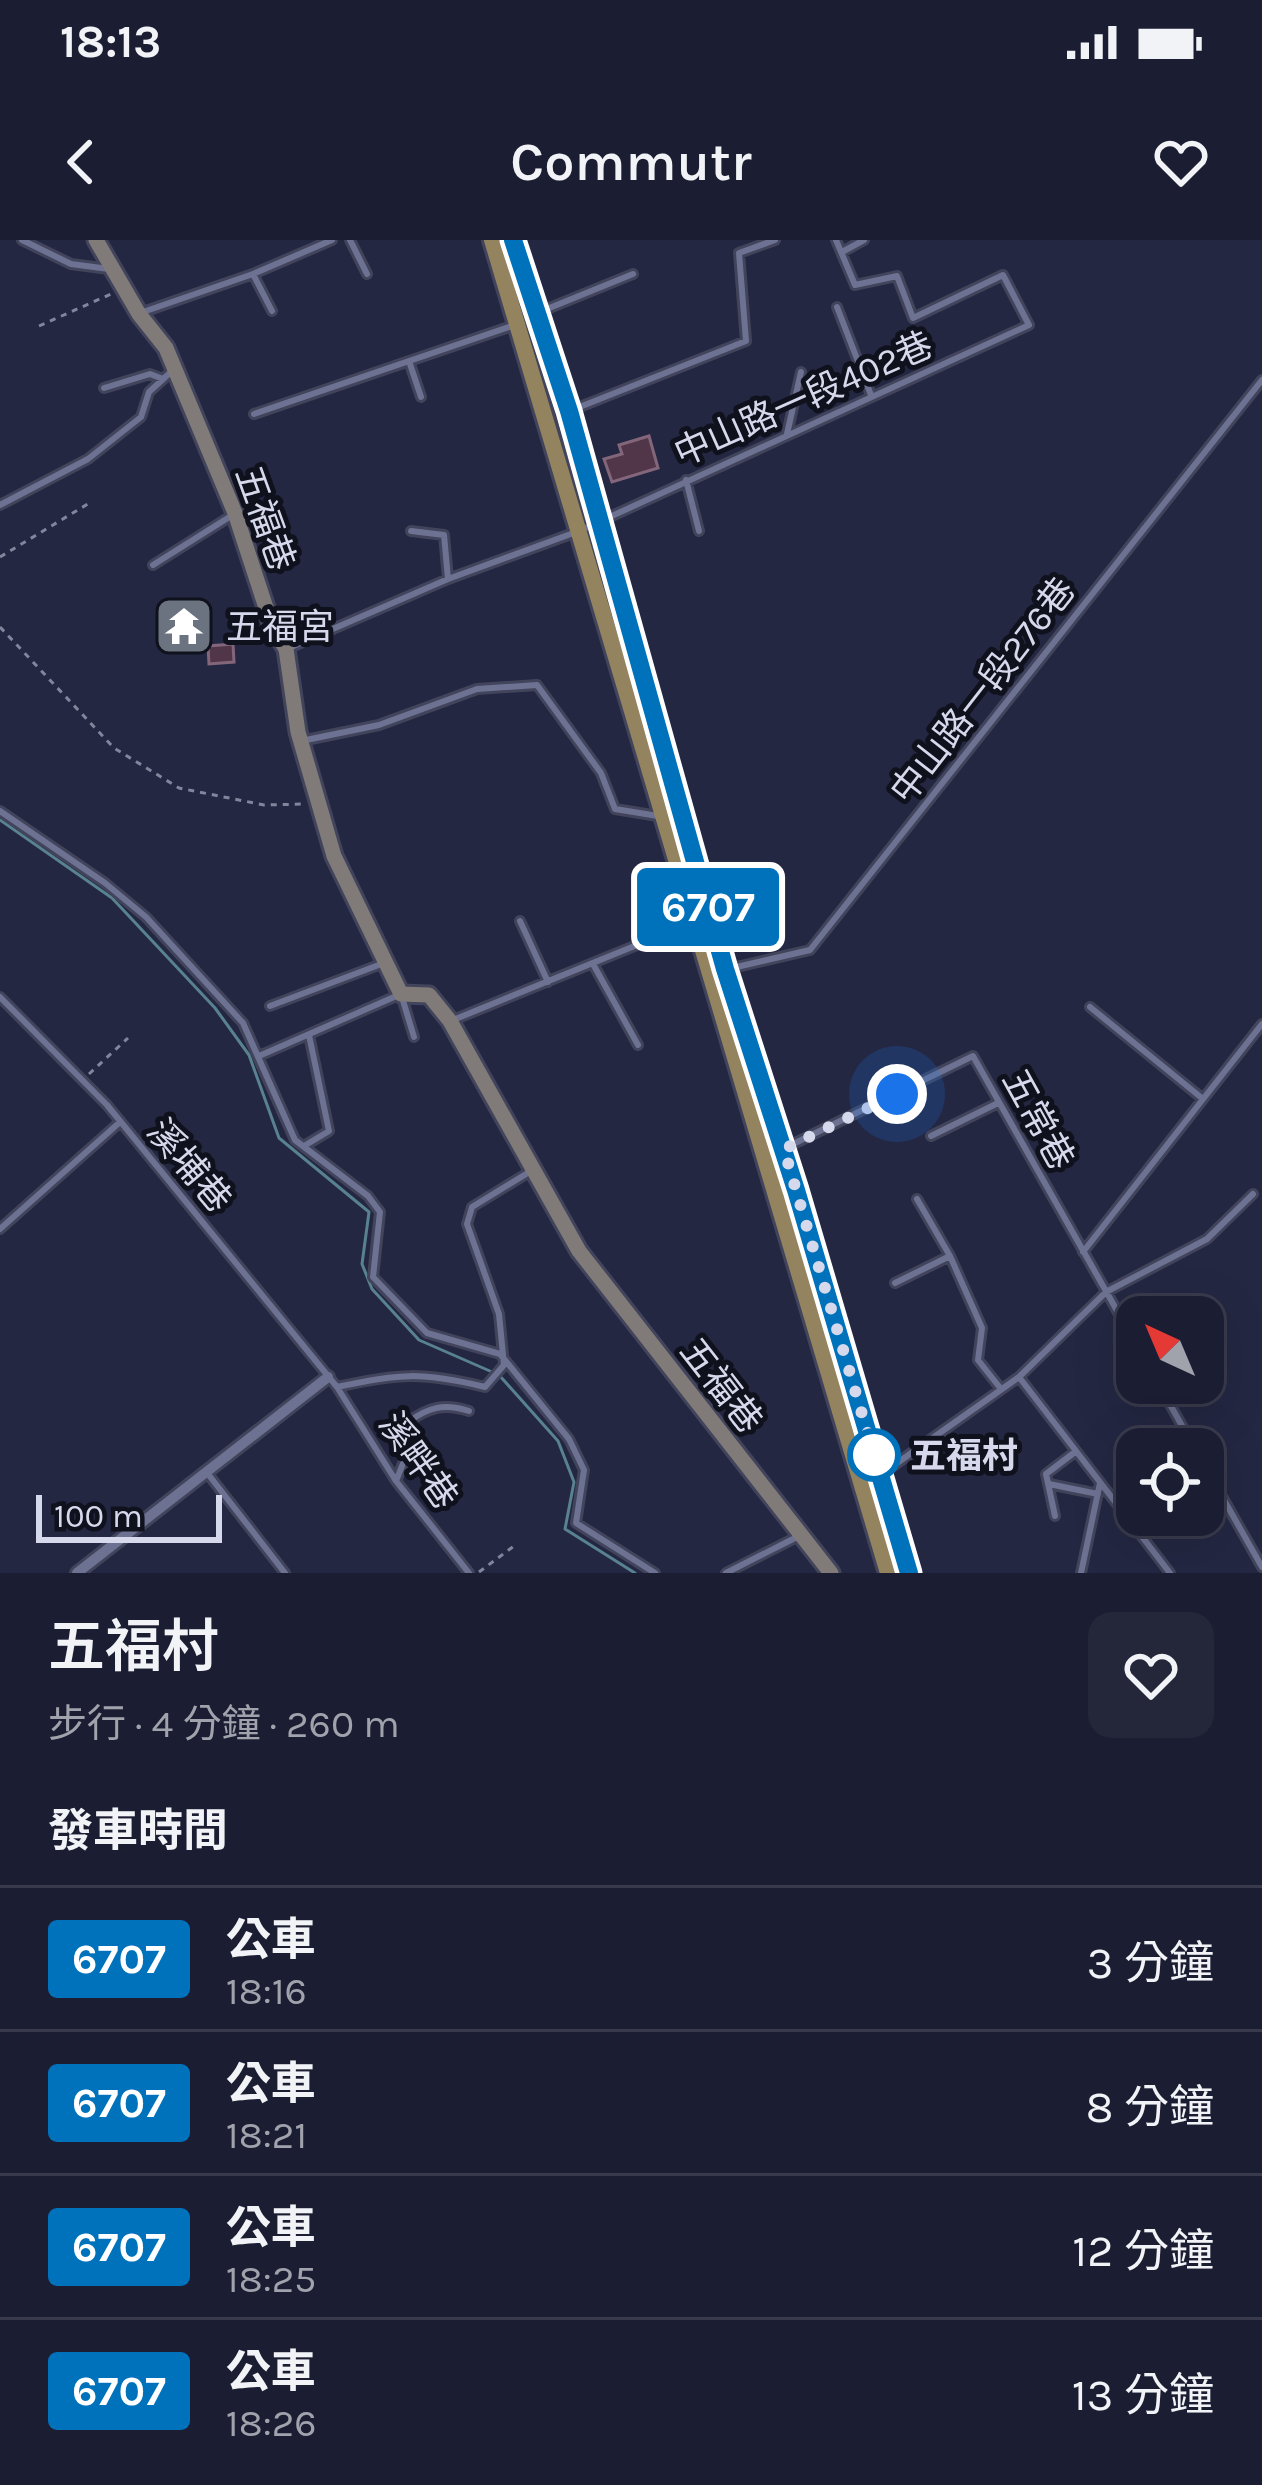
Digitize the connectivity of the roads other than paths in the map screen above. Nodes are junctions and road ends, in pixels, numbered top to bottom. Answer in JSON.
{"nodes":[{"id":1,"x":22,"y":240,"type":"edge"},
{"id":2,"x":96,"y":240,"type":"edge"},
{"id":3,"x":350,"y":240,"type":"edge"},
{"id":4,"x":493,"y":240,"type":"edge"},
{"id":5,"x":513,"y":240,"type":"edge"},
{"id":6,"x":775,"y":240,"type":"edge"},
{"id":7,"x":836,"y":240,"type":"edge"},
{"id":8,"x":864,"y":240,"type":"edge"},
{"id":9,"x":326,"y":241,"type":"edge"},
{"id":10,"x":842,"y":252,"type":"junction"},
{"id":11,"x":112,"y":270,"type":"junction"},
{"id":12,"x":253,"y":274,"type":"junction"},
{"id":13,"x":367,"y":274,"type":"dead end"},
{"id":14,"x":633,"y":274,"type":"dead end"},
{"id":15,"x":837,"y":307,"type":"dead end"},
{"id":16,"x":272,"y":310,"type":"dead end"},
{"id":17,"x":538,"y":313,"type":"junction"},
{"id":18,"x":139,"y":314,"type":"junction"},
{"id":19,"x":519,"y":324,"type":"junction"},
{"id":20,"x":409,"y":362,"type":"junction"},
{"id":21,"x":801,"y":372,"type":"dead end"},
{"id":22,"x":169,"y":373,"type":"junction"},
{"id":23,"x":1262,"y":380,"type":"edge"},
{"id":24,"x":104,"y":388,"type":"dead end"},
{"id":25,"x":872,"y":395,"type":"junction"},
{"id":26,"x":421,"y":397,"type":"dead end"},
{"id":27,"x":569,"y":411,"type":"junction"},
{"id":28,"x":254,"y":415,"type":"dead end"},
{"id":29,"x":787,"y":434,"type":"junction"},
{"id":30,"x":686,"y":480,"type":"junction"},
{"id":31,"x":0,"y":505,"type":"edge"},
{"id":32,"x":236,"y":513,"type":"junction"},
{"id":33,"x":600,"y":521,"type":"junction"},
{"id":34,"x":411,"y":531,"type":"dead end"},
{"id":35,"x":579,"y":531,"type":"junction"},
{"id":36,"x":699,"y":531,"type":"dead end"},
{"id":37,"x":153,"y":565,"type":"dead end"},
{"id":38,"x":448,"y":579,"type":"junction"},
{"id":39,"x":286,"y":649,"type":"junction"},
{"id":40,"x":301,"y":742,"type":"junction"},
{"id":41,"x":0,"y":811,"type":"edge"},
{"id":42,"x":662,"y":817,"type":"junction"},
{"id":43,"x":711,"y":915,"type":"junction"},
{"id":44,"x":520,"y":921,"type":"dead end"},
{"id":45,"x":692,"y":922,"type":"junction"},
{"id":46,"x":387,"y":962,"type":"junction"},
{"id":47,"x":593,"y":964,"type":"junction"},
{"id":48,"x":716,"y":971,"type":"junction"},
{"id":49,"x":548,"y":982,"type":"junction"},
{"id":50,"x":401,"y":994,"type":"junction"},
{"id":51,"x":0,"y":997,"type":"edge"},
{"id":52,"x":270,"y":1006,"type":"dead end"},
{"id":53,"x":1090,"y":1007,"type":"dead end"},
{"id":54,"x":450,"y":1022,"type":"junction"},
{"id":55,"x":1262,"y":1024,"type":"edge"},
{"id":56,"x":309,"y":1035,"type":"junction"},
{"id":57,"x":414,"y":1037,"type":"dead end"},
{"id":58,"x":638,"y":1045,"type":"dead end"},
{"id":59,"x":259,"y":1056,"type":"junction"},
{"id":60,"x":1203,"y":1099,"type":"junction"},
{"id":61,"x":999,"y":1102,"type":"junction"},
{"id":62,"x":120,"y":1122,"type":"junction"},
{"id":63,"x":931,"y":1136,"type":"dead end"},
{"id":64,"x":304,"y":1146,"type":"junction"},
{"id":65,"x":784,"y":1149,"type":"junction"},
{"id":66,"x":764,"y":1152,"type":"junction"},
{"id":67,"x":531,"y":1171,"type":"junction"},
{"id":68,"x":1253,"y":1194,"type":"dead end"},
{"id":69,"x":917,"y":1199,"type":"dead end"},
{"id":70,"x":0,"y":1229,"type":"edge"},
{"id":71,"x":1083,"y":1252,"type":"junction"},
{"id":72,"x":950,"y":1256,"type":"junction"},
{"id":73,"x":895,"y":1283,"type":"dead end"},
{"id":74,"x":1106,"y":1292,"type":"junction"},
{"id":75,"x":1116,"y":1309,"type":"edge"},
{"id":76,"x":500,"y":1354,"type":"junction"},
{"id":77,"x":1019,"y":1377,"type":"junction"},
{"id":78,"x":332,"y":1382,"type":"junction"},
{"id":79,"x":1001,"y":1389,"type":"junction"},
{"id":80,"x":469,"y":1411,"type":"dead end"},
{"id":81,"x":1075,"y":1451,"type":"junction"},
{"id":82,"x":206,"y":1472,"type":"junction"},
{"id":83,"x":880,"y":1475,"type":"junction"},
{"id":84,"x":396,"y":1481,"type":"junction"},
{"id":85,"x":1100,"y":1483,"type":"junction"},
{"id":86,"x":1048,"y":1484,"type":"junction"},
{"id":87,"x":1098,"y":1494,"type":"junction"},
{"id":88,"x":1224,"y":1500,"type":"edge"},
{"id":89,"x":1055,"y":1516,"type":"dead end"},
{"id":90,"x":802,"y":1534,"type":"junction"},
{"id":91,"x":1262,"y":1567,"type":"edge"},
{"id":92,"x":77,"y":1573,"type":"edge"},
{"id":93,"x":285,"y":1573,"type":"edge"},
{"id":94,"x":469,"y":1573,"type":"edge"},
{"id":95,"x":655,"y":1573,"type":"edge"},
{"id":96,"x":726,"y":1573,"type":"edge"},
{"id":97,"x":831,"y":1573,"type":"edge"},
{"id":98,"x":888,"y":1573,"type":"edge"},
{"id":99,"x":909,"y":1573,"type":"edge"},
{"id":100,"x":1082,"y":1573,"type":"edge"},
{"id":101,"x":1170,"y":1573,"type":"edge"}],
"edges":[{"from":1,"to":11,"type":"lane"},
{"from":2,"to":11,"type":"street","name":"五福巷"},
{"from":3,"to":13,"type":"lane"},
{"from":4,"to":19,"type":"main road"},
{"from":5,"to":17,"type":"main road"},
{"from":6,"to":27,"type":"lane"},
{"from":7,"to":10,"type":"lane"},
{"from":8,"to":10,"type":"lane"},
{"from":9,"to":12,"type":"lane"},
{"from":10,"to":25,"type":"lane","name":"中山路一段402巷"},
{"from":11,"to":18,"type":"street","name":"五福巷"},
{"from":12,"to":16,"type":"lane"},
{"from":12,"to":18,"type":"lane"},
{"from":14,"to":17,"type":"lane"},
{"from":15,"to":25,"type":"lane"},
{"from":17,"to":27,"type":"main road"},
{"from":18,"to":22,"type":"street","name":"五福巷"},
{"from":19,"to":20,"type":"lane"},
{"from":19,"to":35,"type":"main road"},
{"from":20,"to":26,"type":"lane"},
{"from":20,"to":28,"type":"lane"},
{"from":21,"to":29,"type":"lane"},
{"from":22,"to":24,"type":"lane"},
{"from":22,"to":31,"type":"lane"},
{"from":22,"to":32,"type":"street","name":"五福巷"},
{"from":23,"to":48,"type":"lane","name":"中山路一段276巷"},
{"from":25,"to":29,"type":"lane","name":"中山路一段402巷"},
{"from":27,"to":33,"type":"main road"},
{"from":29,"to":30,"type":"lane","name":"中山路一段402巷"},
{"from":30,"to":33,"type":"lane","name":"中山路一段402巷"},
{"from":30,"to":36,"type":"lane"},
{"from":32,"to":37,"type":"lane"},
{"from":32,"to":39,"type":"street","name":"五福巷"},
{"from":33,"to":35,"type":"lane","name":"中山路一段402巷"},
{"from":33,"to":43,"type":"main road"},
{"from":34,"to":38,"type":"lane"},
{"from":35,"to":38,"type":"lane","name":"中山路一段402巷"},
{"from":35,"to":42,"type":"main road"},
{"from":38,"to":39,"type":"lane","name":"中山路一段402巷"},
{"from":39,"to":40,"type":"street","name":"五福巷"},
{"from":40,"to":42,"type":"lane"},
{"from":40,"to":46,"type":"street","name":"五福巷"},
{"from":41,"to":59,"type":"lane"},
{"from":42,"to":45,"type":"main road"},
{"from":43,"to":45,"type":"lane"},
{"from":43,"to":48,"type":"main road"},
{"from":44,"to":49,"type":"lane"},
{"from":45,"to":47,"type":"lane"},
{"from":45,"to":48,"type":"main road"},
{"from":46,"to":50,"type":"street","name":"五福巷"},
{"from":46,"to":52,"type":"lane"},
{"from":47,"to":49,"type":"lane"},
{"from":47,"to":58,"type":"lane"},
{"from":48,"to":65,"type":"main road"},
{"from":48,"to":66,"type":"main road"},
{"from":49,"to":54,"type":"lane"},
{"from":50,"to":54,"type":"street"},
{"from":50,"to":56,"type":"lane"},
{"from":50,"to":57,"type":"lane"},
{"from":51,"to":62,"type":"lane","name":"溪埔巷"},
{"from":53,"to":60,"type":"lane"},
{"from":54,"to":67,"type":"street","name":"五福巷"},
{"from":55,"to":60,"type":"lane"},
{"from":56,"to":59,"type":"lane"},
{"from":56,"to":64,"type":"lane"},
{"from":59,"to":64,"type":"lane"},
{"from":60,"to":71,"type":"lane"},
{"from":61,"to":63,"type":"lane"},
{"from":61,"to":65,"type":"lane","name":"五常巷"},
{"from":61,"to":71,"type":"lane","name":"五常巷"},
{"from":62,"to":70,"type":"lane"},
{"from":62,"to":78,"type":"lane","name":"溪埔巷"},
{"from":64,"to":76,"type":"lane"},
{"from":65,"to":66,"type":"lane","name":"五常巷"},
{"from":65,"to":83,"type":"main road"},
{"from":66,"to":98,"type":"main road"},
{"from":67,"to":76,"type":"lane"},
{"from":67,"to":90,"type":"street","name":"五福巷"},
{"from":68,"to":74,"type":"lane"},
{"from":69,"to":72,"type":"lane"},
{"from":71,"to":74,"type":"lane","name":"五常巷"},
{"from":72,"to":73,"type":"lane"},
{"from":72,"to":79,"type":"lane"},
{"from":74,"to":75,"type":"lane","name":"五常巷"},
{"from":74,"to":77,"type":"lane"},
{"from":76,"to":78,"type":"lane"},
{"from":76,"to":95,"type":"lane"},
{"from":77,"to":79,"type":"lane"},
{"from":77,"to":81,"type":"lane"},
{"from":78,"to":82,"type":"street"},
{"from":78,"to":84,"type":"lane","name":"溪畔巷"},
{"from":79,"to":83,"type":"lane"},
{"from":80,"to":84,"type":"lane"},
{"from":81,"to":85,"type":"lane"},
{"from":81,"to":86,"type":"lane"},
{"from":82,"to":92,"type":"street"},
{"from":82,"to":93,"type":"lane"},
{"from":83,"to":99,"type":"main road"},
{"from":84,"to":94,"type":"lane","name":"溪畔巷"},
{"from":85,"to":87,"type":"lane"},
{"from":85,"to":101,"type":"lane"},
{"from":86,"to":87,"type":"lane"},
{"from":86,"to":89,"type":"lane"},
{"from":87,"to":100,"type":"lane"},
{"from":88,"to":91,"type":"lane"},
{"from":90,"to":96,"type":"lane"},
{"from":90,"to":97,"type":"street","name":"五福巷"}]}
